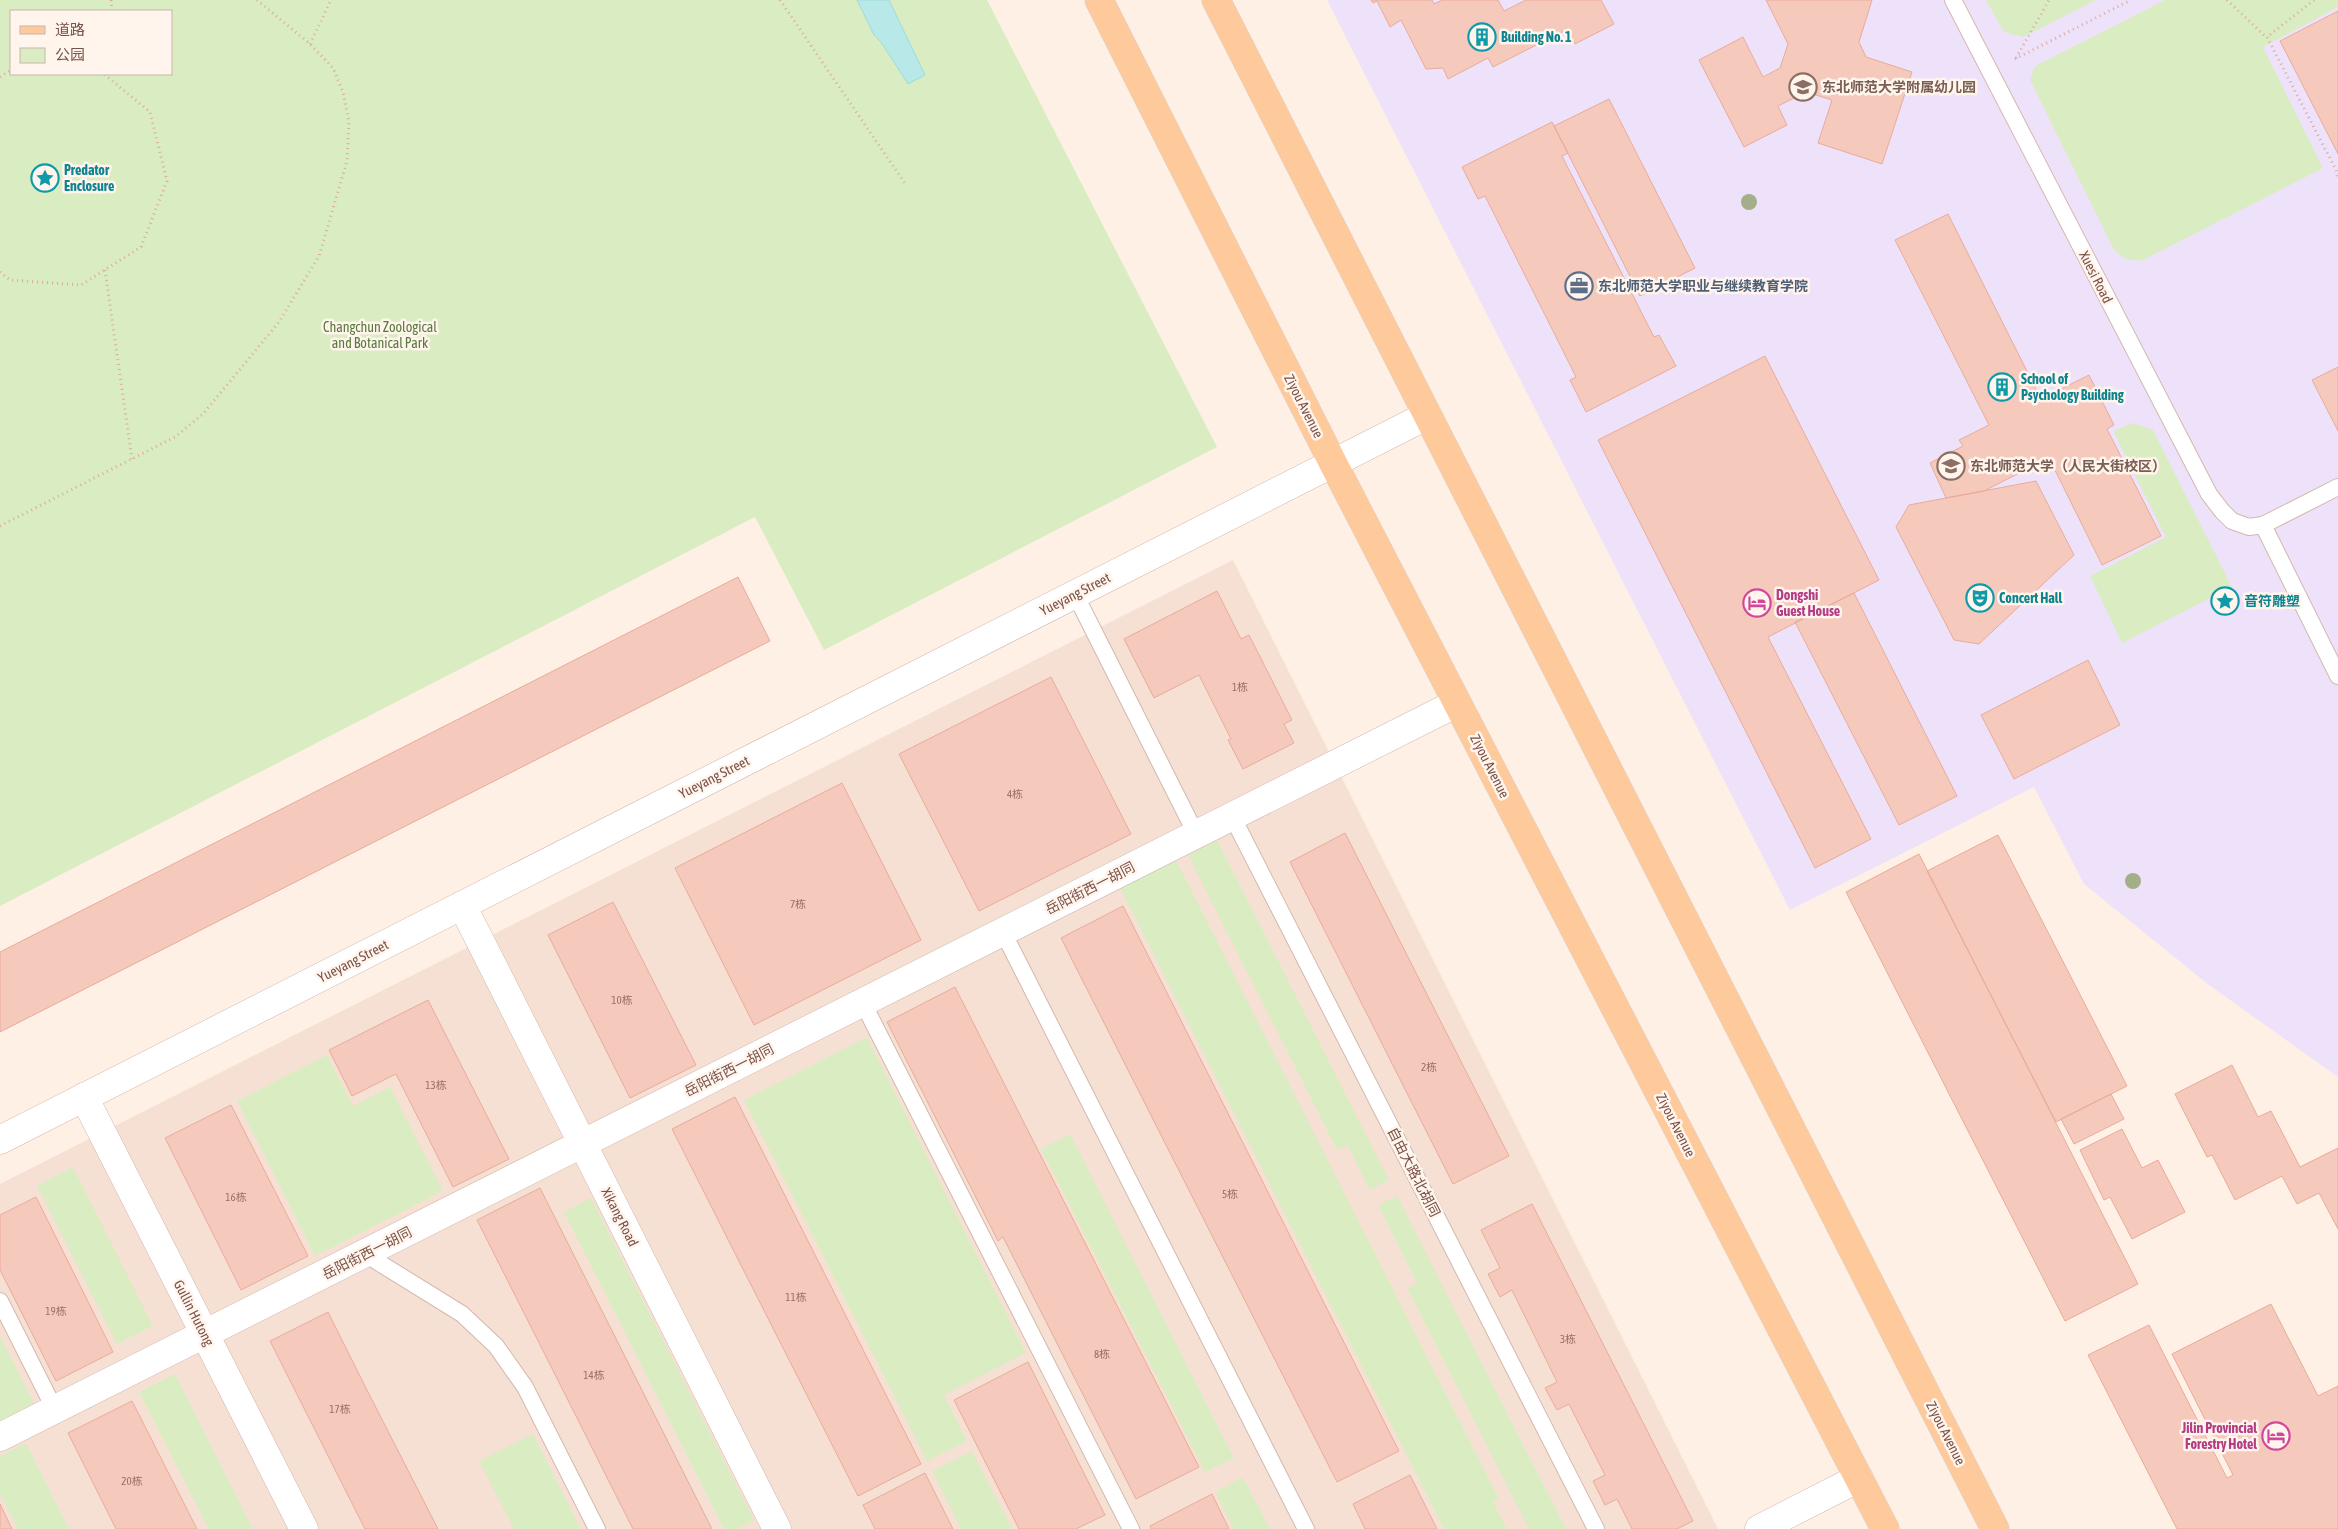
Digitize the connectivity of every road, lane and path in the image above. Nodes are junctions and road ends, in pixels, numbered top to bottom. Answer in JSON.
{"nodes":[{"id":1,"x":257,"y":0,"type":"edge"},
{"id":2,"x":331,"y":0,"type":"edge"},
{"id":3,"x":780,"y":0,"type":"edge"},
{"id":4,"x":1099,"y":0,"type":"edge"},
{"id":5,"x":1216,"y":0,"type":"edge"},
{"id":6,"x":1952,"y":0,"type":"edge"},
{"id":7,"x":2048,"y":0,"type":"edge"},
{"id":8,"x":2131,"y":0,"type":"edge"},
{"id":9,"x":2227,"y":0,"type":"edge"},
{"id":10,"x":2314,"y":0,"type":"edge"},
{"id":11,"x":2267,"y":37,"type":"junction"},
{"id":12,"x":310,"y":44,"type":"junction"},
{"id":13,"x":2015,"y":59,"type":"junction"},
{"id":14,"x":1990,"y":72,"type":"junction"},
{"id":15,"x":105,"y":75,"type":"edge"},
{"id":16,"x":2338,"y":180,"type":"edge"},
{"id":17,"x":906,"y":185,"type":"dead end"},
{"id":18,"x":105,"y":270,"type":"junction"},
{"id":19,"x":0,"y":272,"type":"edge"},
{"id":20,"x":1428,"y":414,"type":"junction"},
{"id":21,"x":132,"y":459,"type":"junction"},
{"id":22,"x":1333,"y":462,"type":"junction"},
{"id":23,"x":2338,"y":487,"type":"edge"},
{"id":24,"x":2263,"y":525,"type":"junction"},
{"id":25,"x":0,"y":526,"type":"edge"},
{"id":26,"x":1075,"y":594,"type":"junction"},
{"id":27,"x":2338,"y":676,"type":"edge"},
{"id":28,"x":1457,"y":703,"type":"junction"},
{"id":29,"x":1232,"y":816,"type":"junction"},
{"id":30,"x":1196,"y":834,"type":"junction"},
{"id":31,"x":462,"y":905,"type":"junction"},
{"id":32,"x":1003,"y":932,"type":"junction"},
{"id":33,"x":863,"y":1003,"type":"junction"},
{"id":34,"x":84,"y":1097,"type":"junction"},
{"id":35,"x":0,"y":1140,"type":"edge"},
{"id":36,"x":583,"y":1144,"type":"junction"},
{"id":37,"x":365,"y":1254,"type":"junction"},
{"id":38,"x":0,"y":1301,"type":"edge"},
{"id":39,"x":205,"y":1334,"type":"junction"},
{"id":40,"x":55,"y":1410,"type":"junction"},
{"id":41,"x":0,"y":1437,"type":"edge"},
{"id":42,"x":1859,"y":1478,"type":"junction"},
{"id":43,"x":304,"y":1529,"type":"edge"},
{"id":44,"x":597,"y":1529,"type":"edge"},
{"id":45,"x":777,"y":1529,"type":"edge"},
{"id":46,"x":1131,"y":1529,"type":"edge"},
{"id":47,"x":1306,"y":1529,"type":"edge"},
{"id":48,"x":1596,"y":1529,"type":"edge"},
{"id":49,"x":1759,"y":1529,"type":"edge"},
{"id":50,"x":1885,"y":1529,"type":"edge"},
{"id":51,"x":1995,"y":1529,"type":"edge"}],
"edges":[{"from":1,"to":12,"type":"path"},
{"from":2,"to":12,"type":"path"},
{"from":3,"to":17,"type":"path"},
{"from":4,"to":22,"type":"main road","name":"Ziyou Avenue"},
{"from":5,"to":20,"type":"main road","name":"Ziyou Avenue"},
{"from":6,"to":14,"type":"lane","name":"Xuesi Road"},
{"from":7,"to":13,"type":"path"},
{"from":8,"to":13,"type":"path"},
{"from":9,"to":11,"type":"path"},
{"from":10,"to":11,"type":"path"},
{"from":11,"to":16,"type":"path"},
{"from":12,"to":21,"type":"path"},
{"from":13,"to":14,"type":"path"},
{"from":14,"to":24,"type":"lane","name":"Xuesi Road"},
{"from":15,"to":18,"type":"path"},
{"from":18,"to":19,"type":"path"},
{"from":18,"to":21,"type":"path"},
{"from":20,"to":22,"type":"street","name":"Yueyang Street"},
{"from":20,"to":51,"type":"main road","name":"Ziyou Avenue"},
{"from":21,"to":25,"type":"path"},
{"from":22,"to":26,"type":"street","name":"Yueyang Street"},
{"from":22,"to":28,"type":"main road","name":"Ziyou Avenue"},
{"from":23,"to":24,"type":"lane"},
{"from":24,"to":27,"type":"lane"},
{"from":26,"to":30,"type":"lane"},
{"from":26,"to":31,"type":"street","name":"Yueyang Street"},
{"from":28,"to":29,"type":"street","name":"岳阳街西一胡同"},
{"from":28,"to":42,"type":"main road","name":"Ziyou Avenue"},
{"from":29,"to":30,"type":"street","name":"岳阳街西一胡同"},
{"from":29,"to":48,"type":"lane","name":"自由大路北胡同"},
{"from":30,"to":32,"type":"street","name":"岳阳街西一胡同"},
{"from":31,"to":34,"type":"street","name":"Yueyang Street"},
{"from":31,"to":36,"type":"street","name":"Xikang Road"},
{"from":32,"to":33,"type":"street","name":"岳阳街西一胡同"},
{"from":32,"to":47,"type":"lane"},
{"from":33,"to":36,"type":"street","name":"岳阳街西一胡同"},
{"from":33,"to":46,"type":"lane"},
{"from":34,"to":35,"type":"street","name":"Yueyang Street"},
{"from":34,"to":39,"type":"street","name":"Gullin Hutong"},
{"from":36,"to":37,"type":"street","name":"岳阳街西一胡同"},
{"from":36,"to":45,"type":"street","name":"Xikang Road"},
{"from":37,"to":39,"type":"street","name":"岳阳街西一胡同"},
{"from":37,"to":44,"type":"lane"},
{"from":38,"to":40,"type":"lane"},
{"from":39,"to":40,"type":"street","name":"岳阳街西一胡同"},
{"from":39,"to":43,"type":"street","name":"Gullin Hutong"},
{"from":40,"to":41,"type":"street","name":"岳阳街西一胡同"},
{"from":42,"to":49,"type":"street"},
{"from":42,"to":50,"type":"main road","name":"Ziyou Avenue"}]}
